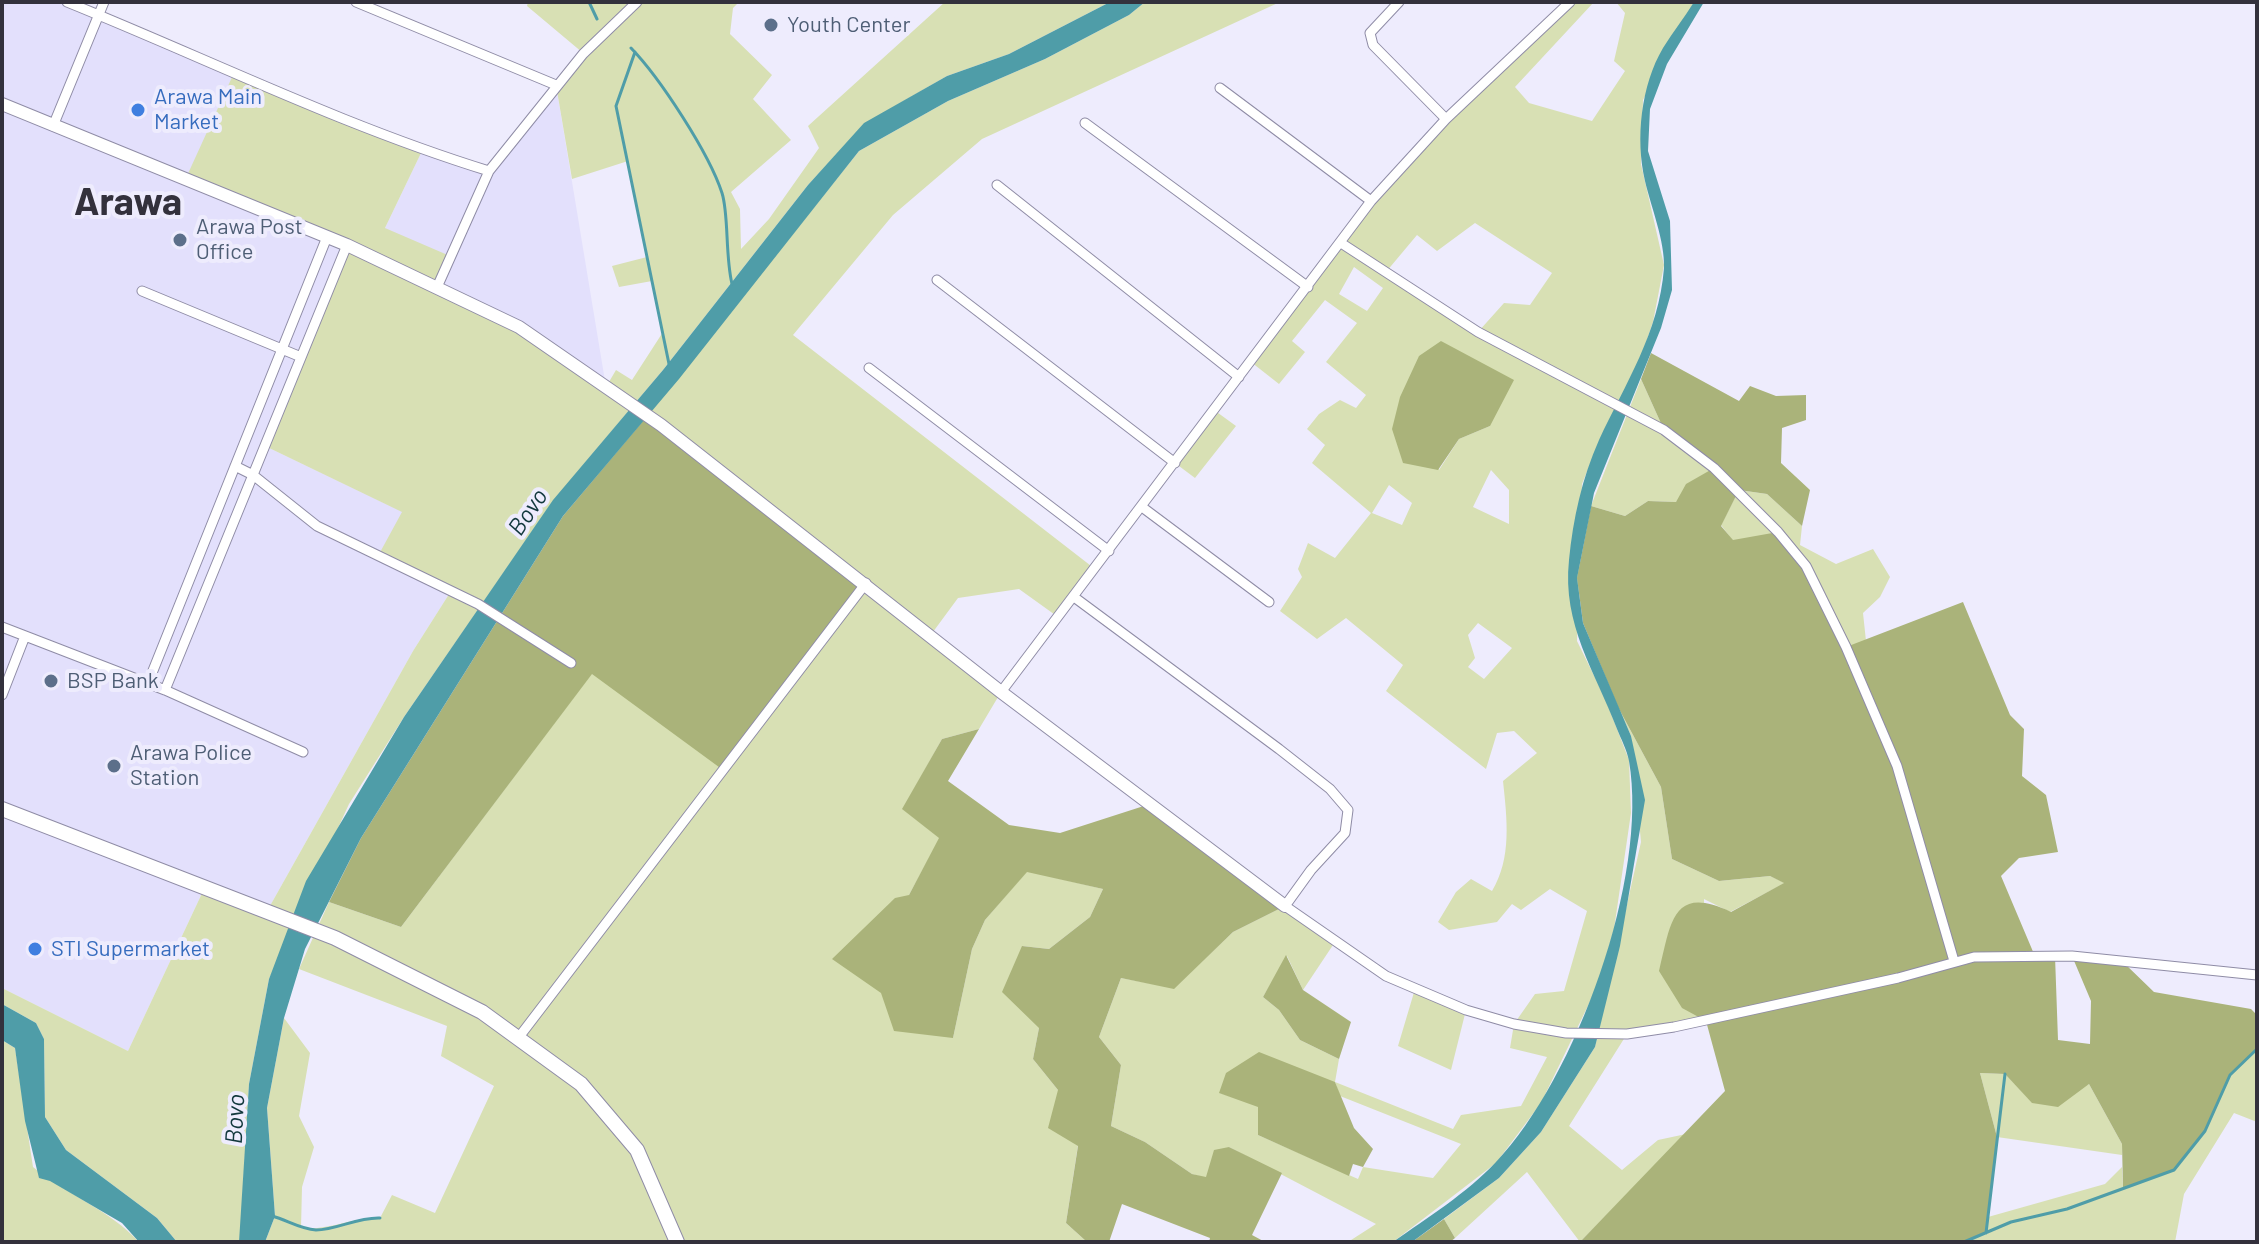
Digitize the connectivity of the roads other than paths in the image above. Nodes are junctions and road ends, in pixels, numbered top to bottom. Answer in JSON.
{"nodes":[{"id":1,"x":67,"y":2,"type":"edge"},
{"id":2,"x":104,"y":2,"type":"edge"},
{"id":3,"x":356,"y":2,"type":"edge"},
{"id":4,"x":637,"y":2,"type":"edge"},
{"id":5,"x":1399,"y":2,"type":"edge"},
{"id":6,"x":1570,"y":2,"type":"edge"},
{"id":7,"x":99,"y":15,"type":"junction"},
{"id":8,"x":556,"y":85,"type":"junction"},
{"id":9,"x":1220,"y":88,"type":"dead end"},
{"id":10,"x":2,"y":104,"type":"edge"},
{"id":11,"x":1446,"y":119,"type":"junction"},
{"id":12,"x":1085,"y":123,"type":"dead end"},
{"id":13,"x":53,"y":126,"type":"junction"},
{"id":14,"x":489,"y":171,"type":"junction"},
{"id":15,"x":997,"y":185,"type":"dead end"},
{"id":16,"x":1371,"y":201,"type":"junction"},
{"id":17,"x":327,"y":237,"type":"junction"},
{"id":18,"x":1341,"y":243,"type":"junction"},
{"id":19,"x":347,"y":245,"type":"junction"},
{"id":20,"x":937,"y":280,"type":"dead end"},
{"id":21,"x":438,"y":285,"type":"junction"},
{"id":22,"x":1308,"y":287,"type":"junction"},
{"id":23,"x":142,"y":291,"type":"dead end"},
{"id":24,"x":282,"y":349,"type":"junction"},
{"id":25,"x":301,"y":357,"type":"junction"},
{"id":26,"x":869,"y":368,"type":"dead end"},
{"id":27,"x":1239,"y":377,"type":"junction"},
{"id":28,"x":1175,"y":463,"type":"junction"},
{"id":29,"x":235,"y":466,"type":"junction"},
{"id":30,"x":253,"y":475,"type":"junction"},
{"id":31,"x":1142,"y":507,"type":"junction"},
{"id":32,"x":1109,"y":551,"type":"junction"},
{"id":33,"x":866,"y":583,"type":"junction"},
{"id":34,"x":1074,"y":597,"type":"junction"},
{"id":35,"x":1269,"y":602,"type":"dead end"},
{"id":36,"x":2,"y":627,"type":"edge"},
{"id":37,"x":25,"y":636,"type":"junction"},
{"id":38,"x":571,"y":663,"type":"dead end"},
{"id":39,"x":148,"y":683,"type":"junction"},
{"id":40,"x":165,"y":690,"type":"junction"},
{"id":41,"x":1001,"y":692,"type":"junction"},
{"id":42,"x":2,"y":695,"type":"edge"},
{"id":43,"x":303,"y":752,"type":"dead end"},
{"id":44,"x":2,"y":809,"type":"edge"},
{"id":45,"x":1285,"y":906,"type":"junction"},
{"id":46,"x":1954,"y":961,"type":"junction"},
{"id":47,"x":2257,"y":975,"type":"edge"},
{"id":48,"x":519,"y":1037,"type":"junction"},
{"id":49,"x":677,"y":1242,"type":"edge"}],
"edges":[{"from":1,"to":7,"type":"street"},
{"from":2,"to":7,"type":"street"},
{"from":3,"to":8,"type":"street"},
{"from":4,"to":8,"type":"street"},
{"from":5,"to":11,"type":"street"},
{"from":6,"to":11,"type":"street"},
{"from":7,"to":13,"type":"street"},
{"from":7,"to":14,"type":"street"},
{"from":8,"to":14,"type":"street"},
{"from":9,"to":16,"type":"street"},
{"from":10,"to":13,"type":"street"},
{"from":11,"to":16,"type":"street"},
{"from":12,"to":22,"type":"street"},
{"from":13,"to":17,"type":"street"},
{"from":14,"to":21,"type":"street"},
{"from":15,"to":27,"type":"street"},
{"from":16,"to":18,"type":"street"},
{"from":17,"to":19,"type":"street"},
{"from":17,"to":24,"type":"street"},
{"from":18,"to":22,"type":"street"},
{"from":18,"to":46,"type":"street"},
{"from":19,"to":21,"type":"street"},
{"from":19,"to":25,"type":"street"},
{"from":20,"to":28,"type":"street"},
{"from":21,"to":33,"type":"street"},
{"from":22,"to":27,"type":"street"},
{"from":23,"to":24,"type":"street"},
{"from":24,"to":25,"type":"street"},
{"from":24,"to":29,"type":"street"},
{"from":25,"to":30,"type":"street"},
{"from":26,"to":32,"type":"street"},
{"from":27,"to":28,"type":"street"},
{"from":28,"to":31,"type":"street"},
{"from":29,"to":30,"type":"street"},
{"from":29,"to":39,"type":"street"},
{"from":30,"to":38,"type":"street"},
{"from":30,"to":40,"type":"street"},
{"from":31,"to":32,"type":"street"},
{"from":31,"to":35,"type":"street"},
{"from":32,"to":34,"type":"street"},
{"from":33,"to":41,"type":"street"},
{"from":33,"to":48,"type":"street"},
{"from":34,"to":41,"type":"street"},
{"from":34,"to":45,"type":"street"},
{"from":36,"to":37,"type":"street"},
{"from":37,"to":39,"type":"street"},
{"from":37,"to":42,"type":"street"},
{"from":39,"to":40,"type":"street"},
{"from":40,"to":43,"type":"street"},
{"from":41,"to":45,"type":"street"},
{"from":44,"to":48,"type":"main road"},
{"from":45,"to":46,"type":"street"},
{"from":46,"to":47,"type":"street"},
{"from":48,"to":49,"type":"main road"}]}
